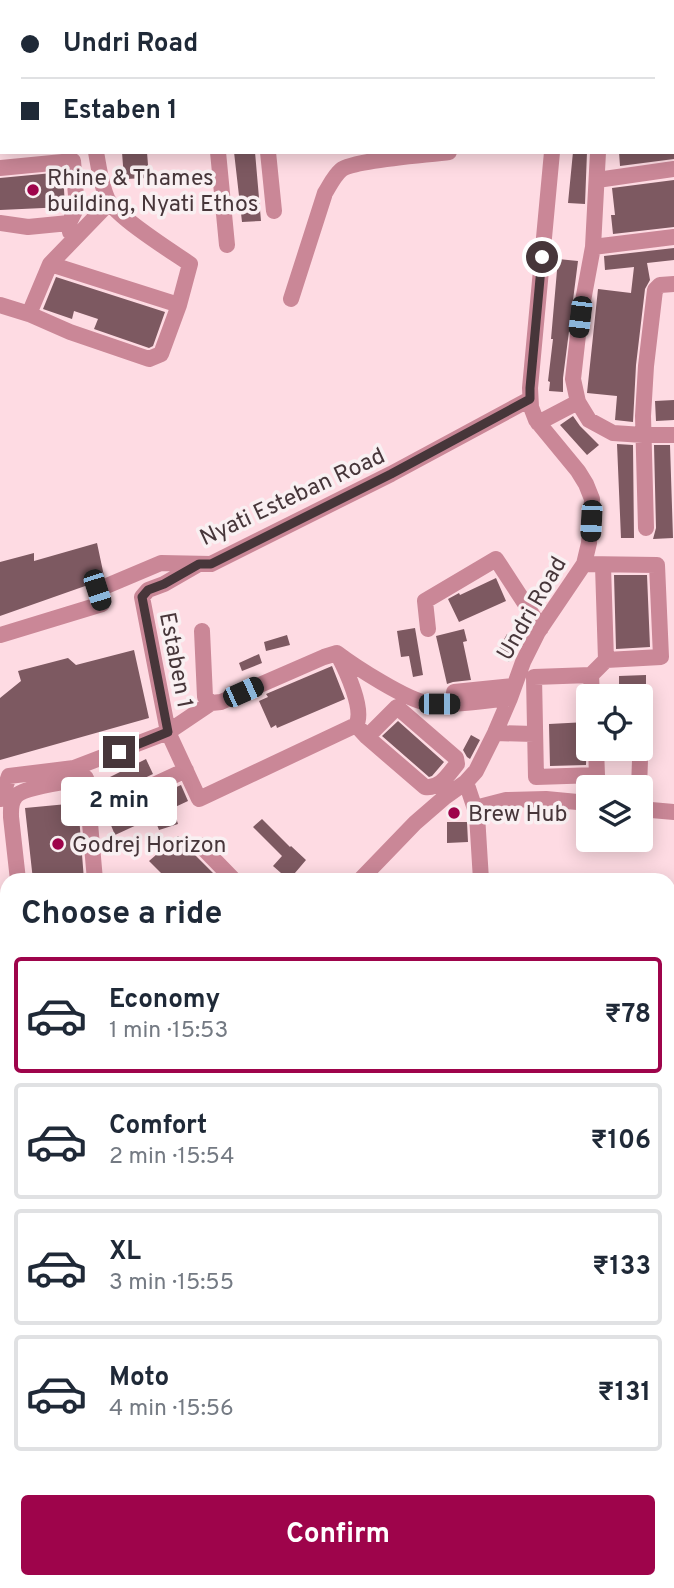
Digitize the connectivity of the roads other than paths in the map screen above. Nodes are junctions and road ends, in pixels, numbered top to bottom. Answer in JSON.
{"nodes":[{"id":1,"x":96,"y":154,"type":"edge"},
{"id":2,"x":219,"y":154,"type":"edge"},
{"id":3,"x":268,"y":154,"type":"edge"},
{"id":4,"x":432,"y":154,"type":"edge"},
{"id":5,"x":552,"y":154,"type":"edge"},
{"id":6,"x":598,"y":154,"type":"edge"},
{"id":7,"x":0,"y":168,"type":"edge"},
{"id":8,"x":674,"y":169,"type":"edge"},
{"id":9,"x":597,"y":180,"type":"junction"},
{"id":10,"x":109,"y":203,"type":"junction"},
{"id":11,"x":274,"y":211,"type":"dead end"},
{"id":12,"x":0,"y":223,"type":"edge"},
{"id":13,"x":69,"y":223,"type":"junction"},
{"id":14,"x":674,"y":237,"type":"edge"},
{"id":15,"x":71,"y":242,"type":"junction"},
{"id":16,"x":227,"y":245,"type":"dead end"},
{"id":17,"x":593,"y":247,"type":"junction"},
{"id":18,"x":50,"y":264,"type":"junction"},
{"id":19,"x":674,"y":284,"type":"edge"},
{"id":20,"x":291,"y":299,"type":"dead end"},
{"id":21,"x":0,"y":305,"type":"edge"},
{"id":22,"x":179,"y":305,"type":"junction"},
{"id":23,"x":29,"y":314,"type":"junction"},
{"id":24,"x":530,"y":399,"type":"junction"},
{"id":25,"x":578,"y":402,"type":"junction"},
{"id":26,"x":538,"y":423,"type":"junction"},
{"id":27,"x":643,"y":435,"type":"junction"},
{"id":28,"x":674,"y":435,"type":"edge"},
{"id":29,"x":646,"y":528,"type":"dead end"},
{"id":30,"x":199,"y":564,"type":"junction"},
{"id":31,"x":584,"y":564,"type":"junction"},
{"id":32,"x":603,"y":566,"type":"junction"},
{"id":33,"x":541,"y":628,"type":"junction"},
{"id":34,"x":428,"y":629,"type":"dead end"},
{"id":35,"x":202,"y":631,"type":"dead end"},
{"id":36,"x":0,"y":635,"type":"edge"},
{"id":37,"x":337,"y":653,"type":"junction"},
{"id":38,"x":606,"y":660,"type":"junction"},
{"id":39,"x":591,"y":675,"type":"junction"},
{"id":40,"x":591,"y":684,"type":"edge"},
{"id":41,"x":454,"y":692,"type":"dead end"},
{"id":42,"x":512,"y":692,"type":"junction"},
{"id":43,"x":211,"y":703,"type":"junction"},
{"id":44,"x":361,"y":731,"type":"junction"},
{"id":45,"x":168,"y":732,"type":"junction"},
{"id":46,"x":495,"y":733,"type":"junction"},
{"id":47,"x":534,"y":734,"type":"junction"},
{"id":48,"x":596,"y":761,"type":"edge"},
{"id":49,"x":186,"y":770,"type":"junction"},
{"id":50,"x":466,"y":782,"type":"junction"},
{"id":51,"x":1,"y":799,"type":"edge"},
{"id":52,"x":117,"y":802,"type":"dead end"},
{"id":53,"x":576,"y":802,"type":"edge"},
{"id":54,"x":475,"y":808,"type":"junction"},
{"id":55,"x":653,"y":810,"type":"edge"},
{"id":56,"x":674,"y":812,"type":"edge"},
{"id":57,"x":200,"y":845,"type":"dead end"},
{"id":58,"x":17,"y":873,"type":"edge"},
{"id":59,"x":94,"y":873,"type":"edge"},
{"id":60,"x":227,"y":873,"type":"edge"},
{"id":61,"x":367,"y":873,"type":"edge"},
{"id":62,"x":480,"y":873,"type":"edge"}],
"edges":[{"from":1,"to":10,"type":"street"},
{"from":2,"to":16,"type":"street"},
{"from":3,"to":11,"type":"street"},
{"from":4,"to":20,"type":"street"},
{"from":5,"to":24,"type":"street","name":"Undri Road"},
{"from":6,"to":9,"type":"street"},
{"from":7,"to":13,"type":"street"},
{"from":8,"to":9,"type":"street"},
{"from":9,"to":17,"type":"street"},
{"from":10,"to":15,"type":"street"},
{"from":10,"to":22,"type":"street"},
{"from":12,"to":13,"type":"street"},
{"from":13,"to":15,"type":"street"},
{"from":14,"to":17,"type":"street"},
{"from":15,"to":18,"type":"street"},
{"from":17,"to":25,"type":"street"},
{"from":18,"to":22,"type":"street"},
{"from":18,"to":23,"type":"street"},
{"from":19,"to":27,"type":"street"},
{"from":21,"to":23,"type":"street"},
{"from":22,"to":23,"type":"street"},
{"from":24,"to":26,"type":"street","name":"Undri Road"},
{"from":24,"to":30,"type":"street","name":"Nyati Esteban Road"},
{"from":25,"to":26,"type":"street"},
{"from":25,"to":27,"type":"street"},
{"from":26,"to":31,"type":"street","name":"Undri Road"},
{"from":27,"to":28,"type":"street"},
{"from":27,"to":29,"type":"street"},
{"from":30,"to":36,"type":"street","name":"Nyati Esteban Road"},
{"from":30,"to":45,"type":"street","name":"Estaben 1"},
{"from":31,"to":32,"type":"street"},
{"from":31,"to":33,"type":"street","name":"Undri Road"},
{"from":32,"to":38,"type":"street"},
{"from":32,"to":38,"type":"street"},
{"from":33,"to":34,"type":"street"},
{"from":33,"to":42,"type":"street","name":"Undri Road"},
{"from":35,"to":43,"type":"street"},
{"from":37,"to":42,"type":"street"},
{"from":37,"to":43,"type":"street"},
{"from":37,"to":44,"type":"street"},
{"from":38,"to":39,"type":"street"},
{"from":39,"to":40,"type":"street"},
{"from":39,"to":47,"type":"street"},
{"from":41,"to":42,"type":"street"},
{"from":42,"to":46,"type":"street","name":"Undri Road"},
{"from":43,"to":45,"type":"street"},
{"from":44,"to":44,"type":"street"},
{"from":44,"to":49,"type":"street"},
{"from":45,"to":49,"type":"street"},
{"from":45,"to":51,"type":"street","name":"Estaben 1"},
{"from":46,"to":47,"type":"street"},
{"from":46,"to":50,"type":"street","name":"Undri Road"},
{"from":47,"to":48,"type":"street"},
{"from":49,"to":52,"type":"street"},
{"from":50,"to":54,"type":"street"},
{"from":50,"to":61,"type":"street","name":"Undri Road"},
{"from":53,"to":54,"type":"street"},
{"from":54,"to":62,"type":"street"},
{"from":55,"to":56,"type":"street"},
{"from":57,"to":60,"type":"street"},
{"from":58,"to":59,"type":"street"}]}
